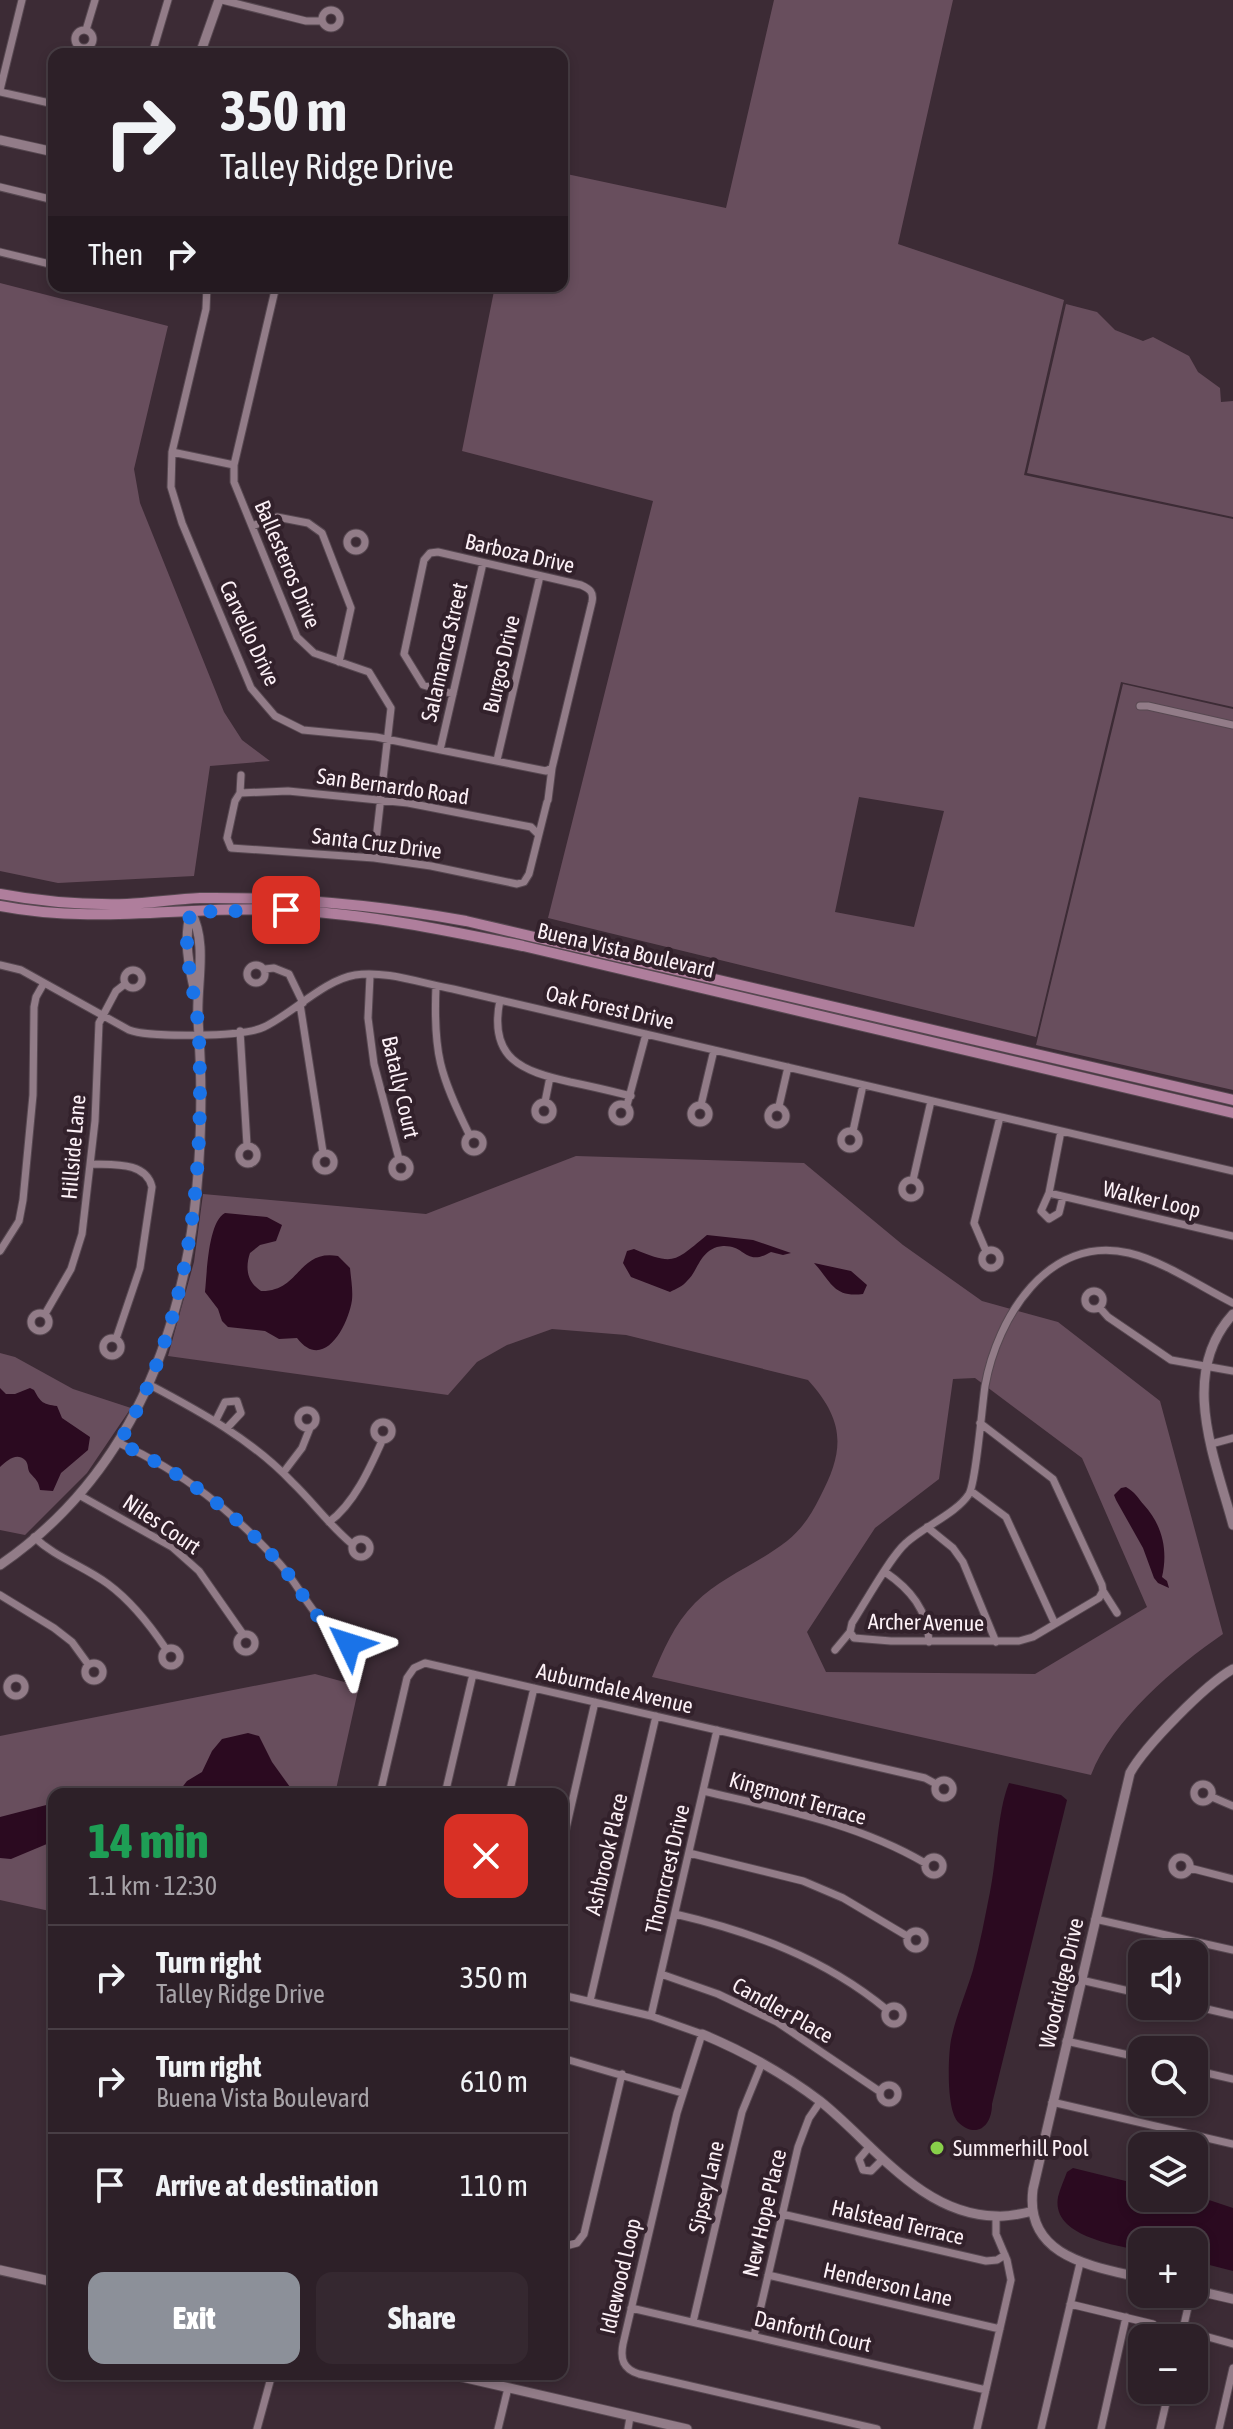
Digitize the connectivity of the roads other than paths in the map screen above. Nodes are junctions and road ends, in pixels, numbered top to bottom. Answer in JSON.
{"nodes":[{"id":1,"x":22,"y":0,"type":"edge"},
{"id":2,"x":95,"y":0,"type":"edge"},
{"id":3,"x":168,"y":0,"type":"edge"},
{"id":4,"x":220,"y":0,"type":"edge"},
{"id":5,"x":322,"y":21,"type":"dead end"},
{"id":6,"x":86,"y":30,"type":"dead end"},
{"id":7,"x":154,"y":48,"type":"edge"},
{"id":8,"x":202,"y":48,"type":"edge"},
{"id":9,"x":0,"y":91,"type":"edge"},
{"id":10,"x":48,"y":103,"type":"edge"},
{"id":11,"x":0,"y":140,"type":"edge"},
{"id":12,"x":48,"y":151,"type":"edge"},
{"id":13,"x":0,"y":187,"type":"edge"},
{"id":14,"x":48,"y":199,"type":"edge"},
{"id":15,"x":0,"y":252,"type":"edge"},
{"id":16,"x":48,"y":264,"type":"edge"},
{"id":17,"x":207,"y":292,"type":"edge"},
{"id":18,"x":275,"y":292,"type":"edge"},
{"id":19,"x":172,"y":452,"type":"junction"},
{"id":20,"x":234,"y":465,"type":"junction"},
{"id":21,"x":252,"y":526,"type":"junction"},
{"id":22,"x":348,"y":545,"type":"dead end"},
{"id":23,"x":330,"y":553,"type":"junction"},
{"id":24,"x":483,"y":563,"type":"junction"},
{"id":25,"x":540,"y":576,"type":"junction"},
{"id":26,"x":339,"y":662,"type":"junction"},
{"id":27,"x":453,"y":694,"type":"junction"},
{"id":28,"x":1140,"y":706,"type":"dead end"},
{"id":29,"x":1233,"y":725,"type":"edge"},
{"id":30,"x":388,"y":739,"type":"junction"},
{"id":31,"x":440,"y":750,"type":"junction"},
{"id":32,"x":497,"y":760,"type":"junction"},
{"id":33,"x":552,"y":768,"type":"junction"},
{"id":34,"x":241,"y":775,"type":"dead end"},
{"id":35,"x":240,"y":793,"type":"junction"},
{"id":36,"x":380,"y":800,"type":"junction"},
{"id":37,"x":538,"y":834,"type":"junction"},
{"id":38,"x":374,"y":858,"type":"junction"},
{"id":39,"x":0,"y":894,"type":"edge"},
{"id":40,"x":190,"y":899,"type":"junction"},
{"id":41,"x":0,"y":906,"type":"edge"},
{"id":42,"x":191,"y":912,"type":"junction"},
{"id":43,"x":0,"y":965,"type":"edge"},
{"id":44,"x":265,"y":969,"type":"dead end"},
{"id":45,"x":370,"y":976,"type":"junction"},
{"id":46,"x":44,"y":983,"type":"junction"},
{"id":47,"x":125,"y":984,"type":"dead end"},
{"id":48,"x":436,"y":986,"type":"junction"},
{"id":49,"x":500,"y":1000,"type":"junction"},
{"id":50,"x":301,"y":1004,"type":"junction"},
{"id":51,"x":103,"y":1015,"type":"junction"},
{"id":52,"x":240,"y":1031,"type":"junction"},
{"id":53,"x":199,"y":1034,"type":"junction"},
{"id":54,"x":646,"y":1034,"type":"junction"},
{"id":55,"x":714,"y":1050,"type":"junction"},
{"id":56,"x":788,"y":1067,"type":"junction"},
{"id":57,"x":1065,"y":1067,"type":"junction"},
{"id":58,"x":550,"y":1077,"type":"junction"},
{"id":59,"x":863,"y":1085,"type":"junction"},
{"id":60,"x":631,"y":1096,"type":"junction"},
{"id":61,"x":1233,"y":1100,"type":"edge"},
{"id":62,"x":931,"y":1101,"type":"junction"},
{"id":63,"x":545,"y":1102,"type":"dead end"},
{"id":64,"x":627,"y":1105,"type":"dead end"},
{"id":65,"x":701,"y":1105,"type":"dead end"},
{"id":66,"x":779,"y":1106,"type":"dead end"},
{"id":67,"x":1233,"y":1113,"type":"edge"},
{"id":68,"x":1000,"y":1117,"type":"junction"},
{"id":69,"x":853,"y":1131,"type":"dead end"},
{"id":70,"x":1061,"y":1131,"type":"junction"},
{"id":71,"x":469,"y":1134,"type":"dead end"},
{"id":72,"x":247,"y":1145,"type":"dead end"},
{"id":73,"x":323,"y":1152,"type":"dead end"},
{"id":74,"x":399,"y":1159,"type":"dead end"},
{"id":75,"x":91,"y":1164,"type":"junction"},
{"id":76,"x":1233,"y":1171,"type":"edge"},
{"id":77,"x":913,"y":1180,"type":"dead end"},
{"id":78,"x":1049,"y":1193,"type":"junction"},
{"id":79,"x":1063,"y":1197,"type":"junction"},
{"id":80,"x":1233,"y":1236,"type":"edge"},
{"id":81,"x":0,"y":1251,"type":"edge"},
{"id":82,"x":986,"y":1251,"type":"dead end"},
{"id":83,"x":1233,"y":1303,"type":"edge"},
{"id":84,"x":1100,"y":1308,"type":"dead end"},
{"id":85,"x":45,"y":1314,"type":"dead end"},
{"id":86,"x":1233,"y":1314,"type":"edge"},
{"id":87,"x":116,"y":1339,"type":"dead end"},
{"id":88,"x":1206,"y":1368,"type":"junction"},
{"id":89,"x":1233,"y":1371,"type":"edge"},
{"id":90,"x":150,"y":1385,"type":"junction"},
{"id":91,"x":216,"y":1420,"type":"junction"},
{"id":92,"x":980,"y":1423,"type":"junction"},
{"id":93,"x":227,"y":1428,"type":"junction"},
{"id":94,"x":310,"y":1428,"type":"dead end"},
{"id":95,"x":1233,"y":1438,"type":"edge"},
{"id":96,"x":382,"y":1441,"type":"dead end"},
{"id":97,"x":119,"y":1443,"type":"junction"},
{"id":98,"x":1211,"y":1444,"type":"junction"},
{"id":99,"x":283,"y":1473,"type":"junction"},
{"id":100,"x":971,"y":1491,"type":"junction"},
{"id":101,"x":79,"y":1495,"type":"junction"},
{"id":102,"x":1230,"y":1506,"type":"edge"},
{"id":103,"x":329,"y":1522,"type":"junction"},
{"id":104,"x":1233,"y":1525,"type":"edge"},
{"id":105,"x":927,"y":1527,"type":"junction"},
{"id":106,"x":34,"y":1537,"type":"junction"},
{"id":107,"x":352,"y":1544,"type":"dead end"},
{"id":108,"x":0,"y":1565,"type":"edge"},
{"id":109,"x":885,"y":1572,"type":"junction"},
{"id":110,"x":1103,"y":1591,"type":"junction"},
{"id":111,"x":0,"y":1595,"type":"edge"},
{"id":112,"x":1117,"y":1613,"type":"dead end"},
{"id":113,"x":1055,"y":1624,"type":"junction"},
{"id":114,"x":850,"y":1632,"type":"junction"},
{"id":115,"x":243,"y":1634,"type":"dead end"},
{"id":116,"x":349,"y":1641,"type":"dead end"},
{"id":117,"x":929,"y":1642,"type":"junction"},
{"id":118,"x":996,"y":1642,"type":"junction"},
{"id":119,"x":166,"y":1649,"type":"dead end"},
{"id":120,"x":835,"y":1650,"type":"dead end"},
{"id":121,"x":88,"y":1664,"type":"dead end"},
{"id":122,"x":1233,"y":1669,"type":"edge"},
{"id":123,"x":473,"y":1674,"type":"junction"},
{"id":124,"x":0,"y":1676,"type":"edge"},
{"id":125,"x":9,"y":1682,"type":"dead end"},
{"id":126,"x":534,"y":1688,"type":"junction"},
{"id":127,"x":595,"y":1702,"type":"junction"},
{"id":128,"x":656,"y":1716,"type":"junction"},
{"id":129,"x":717,"y":1730,"type":"junction"},
{"id":130,"x":936,"y":1784,"type":"dead end"},
{"id":131,"x":381,"y":1788,"type":"edge"},
{"id":132,"x":446,"y":1788,"type":"edge"},
{"id":133,"x":510,"y":1788,"type":"edge"},
{"id":134,"x":703,"y":1791,"type":"junction"},
{"id":135,"x":1212,"y":1797,"type":"dead end"},
{"id":136,"x":1233,"y":1806,"type":"edge"},
{"id":137,"x":568,"y":1820,"type":"edge"},
{"id":138,"x":689,"y":1853,"type":"junction"},
{"id":139,"x":925,"y":1863,"type":"dead end"},
{"id":140,"x":1190,"y":1868,"type":"dead end"},
{"id":141,"x":1233,"y":1879,"type":"edge"},
{"id":142,"x":675,"y":1914,"type":"junction"},
{"id":143,"x":1095,"y":1919,"type":"junction"},
{"id":144,"x":907,"y":1936,"type":"dead end"},
{"id":145,"x":1233,"y":1950,"type":"edge"},
{"id":146,"x":661,"y":1974,"type":"junction"},
{"id":147,"x":1081,"y":1980,"type":"junction"},
{"id":148,"x":1128,"y":1991,"type":"edge"},
{"id":149,"x":568,"y":1996,"type":"edge"},
{"id":150,"x":590,"y":2001,"type":"junction"},
{"id":151,"x":886,"y":2009,"type":"dead end"},
{"id":152,"x":1208,"y":2009,"type":"edge"},
{"id":153,"x":1233,"y":2015,"type":"edge"},
{"id":154,"x":651,"y":2016,"type":"junction"},
{"id":155,"x":702,"y":2034,"type":"junction"},
{"id":156,"x":1066,"y":2041,"type":"junction"},
{"id":157,"x":1128,"y":2055,"type":"edge"},
{"id":158,"x":568,"y":2060,"type":"edge"},
{"id":159,"x":762,"y":2063,"type":"junction"},
{"id":160,"x":1208,"y":2073,"type":"edge"},
{"id":161,"x":622,"y":2074,"type":"junction"},
{"id":162,"x":1233,"y":2079,"type":"edge"},
{"id":163,"x":879,"y":2091,"type":"dead end"},
{"id":164,"x":682,"y":2093,"type":"junction"},
{"id":165,"x":820,"y":2102,"type":"junction"},
{"id":166,"x":1052,"y":2102,"type":"junction"},
{"id":167,"x":1233,"y":2144,"type":"edge"},
{"id":168,"x":870,"y":2146,"type":"junction"},
{"id":169,"x":883,"y":2159,"type":"junction"},
{"id":170,"x":1033,"y":2211,"type":"junction"},
{"id":171,"x":782,"y":2214,"type":"junction"},
{"id":172,"x":996,"y":2216,"type":"junction"},
{"id":173,"x":568,"y":2246,"type":"edge"},
{"id":174,"x":1005,"y":2255,"type":"junction"},
{"id":175,"x":1080,"y":2263,"type":"junction"},
{"id":176,"x":0,"y":2270,"type":"edge"},
{"id":177,"x":768,"y":2275,"type":"junction"},
{"id":178,"x":1128,"y":2275,"type":"edge"},
{"id":179,"x":48,"y":2281,"type":"edge"},
{"id":180,"x":1208,"y":2295,"type":"edge"},
{"id":181,"x":1233,"y":2299,"type":"edge"},
{"id":182,"x":1070,"y":2304,"type":"junction"},
{"id":183,"x":631,"y":2308,"type":"junction"},
{"id":184,"x":1126,"y":2317,"type":"junction"},
{"id":185,"x":693,"y":2322,"type":"junction"},
{"id":186,"x":1153,"y":2324,"type":"dead end"},
{"id":187,"x":1000,"y":2329,"type":"junction"},
{"id":188,"x":754,"y":2336,"type":"junction"},
{"id":189,"x":1208,"y":2339,"type":"edge"},
{"id":190,"x":1233,"y":2344,"type":"edge"},
{"id":191,"x":1233,"y":2368,"type":"edge"},
{"id":192,"x":270,"y":2380,"type":"edge"},
{"id":193,"x":474,"y":2380,"type":"edge"},
{"id":194,"x":508,"y":2388,"type":"junction"},
{"id":195,"x":986,"y":2390,"type":"junction"},
{"id":196,"x":1166,"y":2404,"type":"edge"},
{"id":197,"x":630,"y":2417,"type":"junction"},
{"id":198,"x":257,"y":2429,"type":"edge"},
{"id":199,"x":498,"y":2429,"type":"edge"},
{"id":200,"x":628,"y":2429,"type":"edge"},
{"id":201,"x":687,"y":2429,"type":"edge"},
{"id":202,"x":877,"y":2429,"type":"edge"},
{"id":203,"x":977,"y":2429,"type":"edge"},
{"id":204,"x":1041,"y":2429,"type":"edge"},
{"id":205,"x":1101,"y":2429,"type":"edge"},
{"id":206,"x":1160,"y":2429,"type":"edge"},
{"id":207,"x":1219,"y":2429,"type":"edge"}],
"edges":[{"from":1,"to":9,"type":"street"},
{"from":2,"to":6,"type":"street"},
{"from":3,"to":7,"type":"street"},
{"from":4,"to":5,"type":"street"},
{"from":4,"to":8,"type":"street"},
{"from":9,"to":10,"type":"street"},
{"from":11,"to":12,"type":"street"},
{"from":13,"to":14,"type":"street"},
{"from":15,"to":16,"type":"street"},
{"from":17,"to":19,"type":"street","name":"Carvello Drive"},
{"from":18,"to":20,"type":"street","name":"Ballesteros Drive"},
{"from":19,"to":20,"type":"street"},
{"from":19,"to":30,"type":"street","name":"Carvello Drive"},
{"from":20,"to":21,"type":"street","name":"Ballesteros Drive"},
{"from":21,"to":23,"type":"street"},
{"from":21,"to":26,"type":"street","name":"Ballesteros Drive"},
{"from":22,"to":23,"type":"street"},
{"from":23,"to":26,"type":"street"},
{"from":24,"to":25,"type":"street","name":"Barboza Drive"},
{"from":24,"to":27,"type":"street","name":"Salamanca Street"},
{"from":24,"to":27,"type":"street","name":"Barboza Drive"},
{"from":25,"to":32,"type":"street","name":"Burgos Drive"},
{"from":25,"to":33,"type":"street","name":"Barboza Drive"},
{"from":26,"to":30,"type":"street","name":"Ballesteros Drive"},
{"from":27,"to":31,"type":"street","name":"Salamanca Street"},
{"from":28,"to":29,"type":"street"},
{"from":30,"to":31,"type":"street","name":"Carvello Drive"},
{"from":30,"to":36,"type":"street","name":"Ballesteros Drive"},
{"from":31,"to":32,"type":"street","name":"Carvello Drive"},
{"from":32,"to":33,"type":"street","name":"Carvello Drive"},
{"from":33,"to":37,"type":"street"},
{"from":34,"to":35,"type":"street"},
{"from":35,"to":36,"type":"street","name":"San Bernardo Road"},
{"from":35,"to":38,"type":"street","name":"Santa Cruz Drive"},
{"from":36,"to":37,"type":"street","name":"San Bernardo Road"},
{"from":36,"to":38,"type":"street","name":"Ballesteros Drive"},
{"from":37,"to":38,"type":"street","name":"Santa Cruz Drive"},
{"from":39,"to":40,"type":"main road","name":"Buena Vista Boulevard"},
{"from":40,"to":42,"type":"main road"},
{"from":40,"to":57,"type":"main road","name":"Buena Vista Boulevard"},
{"from":41,"to":42,"type":"main road","name":"Buena Vista Boulevard"},
{"from":42,"to":53,"type":"street"},
{"from":42,"to":57,"type":"main road","name":"Buena Vista Boulevard"},
{"from":43,"to":46,"type":"street","name":"Oak Forest Drive"},
{"from":44,"to":50,"type":"street"},
{"from":45,"to":48,"type":"street","name":"Oak Forest Drive"},
{"from":45,"to":50,"type":"street","name":"Oak Forest Drive"},
{"from":45,"to":74,"type":"street","name":"Batally Court"},
{"from":46,"to":51,"type":"street","name":"Oak Forest Drive"},
{"from":46,"to":81,"type":"street"},
{"from":47,"to":51,"type":"street","name":"Hillside Lane"},
{"from":48,"to":49,"type":"street","name":"Oak Forest Drive"},
{"from":48,"to":71,"type":"street"},
{"from":49,"to":54,"type":"street","name":"Oak Forest Drive"},
{"from":49,"to":58,"type":"street"},
{"from":50,"to":52,"type":"street","name":"Oak Forest Drive"},
{"from":50,"to":73,"type":"street"},
{"from":51,"to":53,"type":"street","name":"Oak Forest Drive"},
{"from":51,"to":75,"type":"street","name":"Hillside Lane"},
{"from":52,"to":53,"type":"street","name":"Oak Forest Drive"},
{"from":52,"to":72,"type":"street"},
{"from":53,"to":90,"type":"street"},
{"from":54,"to":55,"type":"street","name":"Oak Forest Drive"},
{"from":54,"to":60,"type":"street"},
{"from":55,"to":56,"type":"street","name":"Oak Forest Drive"},
{"from":55,"to":65,"type":"street"},
{"from":56,"to":59,"type":"street","name":"Oak Forest Drive"},
{"from":56,"to":66,"type":"street"},
{"from":57,"to":61,"type":"main road","name":"Buena Vista Boulevard"},
{"from":57,"to":67,"type":"main road","name":"Buena Vista Boulevard"},
{"from":58,"to":60,"type":"street"},
{"from":58,"to":63,"type":"street"},
{"from":59,"to":62,"type":"street","name":"Oak Forest Drive"},
{"from":59,"to":69,"type":"street"},
{"from":60,"to":64,"type":"street"},
{"from":62,"to":68,"type":"street","name":"Oak Forest Drive"},
{"from":62,"to":77,"type":"street"},
{"from":68,"to":70,"type":"street","name":"Oak Forest Drive"},
{"from":68,"to":82,"type":"street"},
{"from":70,"to":76,"type":"street","name":"Oak Forest Drive"},
{"from":70,"to":78,"type":"street"},
{"from":75,"to":85,"type":"street","name":"Hillside Lane"},
{"from":75,"to":87,"type":"street"},
{"from":78,"to":79,"type":"street","name":"Walker Loop"},
{"from":78,"to":79,"type":"street"},
{"from":79,"to":80,"type":"street","name":"Walker Loop"},
{"from":83,"to":92,"type":"street"},
{"from":84,"to":88,"type":"street"},
{"from":86,"to":88,"type":"street"},
{"from":88,"to":89,"type":"street"},
{"from":88,"to":98,"type":"street"},
{"from":90,"to":91,"type":"street"},
{"from":90,"to":97,"type":"street"},
{"from":91,"to":93,"type":"street"},
{"from":91,"to":93,"type":"street"},
{"from":92,"to":100,"type":"street"},
{"from":92,"to":110,"type":"street"},
{"from":93,"to":99,"type":"street"},
{"from":94,"to":99,"type":"street"},
{"from":95,"to":98,"type":"street"},
{"from":96,"to":103,"type":"street"},
{"from":97,"to":101,"type":"street"},
{"from":97,"to":116,"type":"street"},
{"from":98,"to":102,"type":"street"},
{"from":99,"to":103,"type":"street"},
{"from":100,"to":105,"type":"street","name":"Archer Avenue"},
{"from":100,"to":113,"type":"street"},
{"from":101,"to":106,"type":"street"},
{"from":101,"to":115,"type":"street","name":"Niles Court"},
{"from":102,"to":104,"type":"street"},
{"from":103,"to":107,"type":"street"},
{"from":105,"to":109,"type":"street","name":"Archer Avenue"},
{"from":105,"to":118,"type":"street"},
{"from":106,"to":108,"type":"street"},
{"from":106,"to":119,"type":"street"},
{"from":109,"to":114,"type":"street","name":"Archer Avenue"},
{"from":109,"to":117,"type":"street"},
{"from":110,"to":112,"type":"street"},
{"from":110,"to":113,"type":"street","name":"Archer Avenue"},
{"from":111,"to":121,"type":"street"},
{"from":113,"to":118,"type":"street","name":"Archer Avenue"},
{"from":114,"to":117,"type":"street","name":"Archer Avenue"},
{"from":114,"to":120,"type":"street"},
{"from":117,"to":118,"type":"street","name":"Archer Avenue"},
{"from":122,"to":143,"type":"street","name":"Woodridge Drive"},
{"from":123,"to":126,"type":"street","name":"Auburndale Avenue"},
{"from":123,"to":131,"type":"street","name":"Auburndale Avenue"},
{"from":123,"to":132,"type":"street"},
{"from":124,"to":125,"type":"street"},
{"from":126,"to":127,"type":"street","name":"Auburndale Avenue"},
{"from":126,"to":133,"type":"street"},
{"from":127,"to":128,"type":"street","name":"Auburndale Avenue"},
{"from":127,"to":137,"type":"street"},
{"from":128,"to":129,"type":"street","name":"Auburndale Avenue"},
{"from":128,"to":150,"type":"street","name":"Ashbrook Place"},
{"from":129,"to":130,"type":"street","name":"Auburndale Avenue"},
{"from":129,"to":134,"type":"street","name":"Thorncrest Drive"},
{"from":134,"to":138,"type":"street","name":"Thorncrest Drive"},
{"from":134,"to":139,"type":"street","name":"Kingmont Terrace"},
{"from":135,"to":136,"type":"street"},
{"from":138,"to":142,"type":"street","name":"Thorncrest Drive"},
{"from":138,"to":144,"type":"street"},
{"from":140,"to":141,"type":"street"},
{"from":142,"to":146,"type":"street","name":"Thorncrest Drive"},
{"from":142,"to":151,"type":"street"},
{"from":143,"to":145,"type":"street"},
{"from":143,"to":147,"type":"street","name":"Woodridge Drive"},
{"from":146,"to":154,"type":"street","name":"Thorncrest Drive"},
{"from":146,"to":163,"type":"street","name":"Candler Place"},
{"from":147,"to":148,"type":"street"},
{"from":147,"to":156,"type":"street","name":"Woodridge Drive"},
{"from":149,"to":150,"type":"street"},
{"from":150,"to":154,"type":"street"},
{"from":152,"to":153,"type":"street"},
{"from":154,"to":155,"type":"street"},
{"from":155,"to":159,"type":"street"},
{"from":155,"to":164,"type":"street","name":"Idlewood Loop"},
{"from":156,"to":157,"type":"street"},
{"from":156,"to":166,"type":"street","name":"Woodridge Drive"},
{"from":158,"to":161,"type":"street"},
{"from":159,"to":165,"type":"street"},
{"from":159,"to":185,"type":"street","name":"Sipsey Lane"},
{"from":160,"to":162,"type":"street"},
{"from":161,"to":164,"type":"street"},
{"from":161,"to":173,"type":"street"},
{"from":164,"to":183,"type":"street","name":"Idlewood Loop"},
{"from":165,"to":168,"type":"street"},
{"from":165,"to":171,"type":"street","name":"New Hope Place"},
{"from":166,"to":167,"type":"street"},
{"from":166,"to":170,"type":"street","name":"Woodridge Drive"},
{"from":168,"to":169,"type":"street"},
{"from":168,"to":169,"type":"street"},
{"from":169,"to":172,"type":"street"},
{"from":170,"to":172,"type":"street"},
{"from":170,"to":175,"type":"street"},
{"from":171,"to":174,"type":"street","name":"Halstead Terrace"},
{"from":171,"to":177,"type":"street","name":"New Hope Place"},
{"from":172,"to":174,"type":"street"},
{"from":174,"to":187,"type":"street"},
{"from":175,"to":178,"type":"street"},
{"from":175,"to":182,"type":"street"},
{"from":176,"to":179,"type":"street"},
{"from":177,"to":187,"type":"street","name":"Henderson Lane"},
{"from":177,"to":188,"type":"street","name":"New Hope Place"},
{"from":180,"to":181,"type":"street"},
{"from":182,"to":184,"type":"street"},
{"from":182,"to":204,"type":"street"},
{"from":183,"to":185,"type":"street","name":"Danforth Court"},
{"from":183,"to":202,"type":"street","name":"Idlewood Loop"},
{"from":184,"to":186,"type":"street"},
{"from":184,"to":205,"type":"street"},
{"from":185,"to":188,"type":"street","name":"Danforth Court"},
{"from":187,"to":195,"type":"street"},
{"from":188,"to":195,"type":"street","name":"Danforth Court"},
{"from":189,"to":190,"type":"street"},
{"from":191,"to":207,"type":"street"},
{"from":192,"to":198,"type":"street"},
{"from":193,"to":194,"type":"street"},
{"from":194,"to":197,"type":"street"},
{"from":194,"to":199,"type":"street"},
{"from":195,"to":203,"type":"street"},
{"from":196,"to":206,"type":"street"},
{"from":197,"to":200,"type":"street"},
{"from":197,"to":201,"type":"street"}]}
